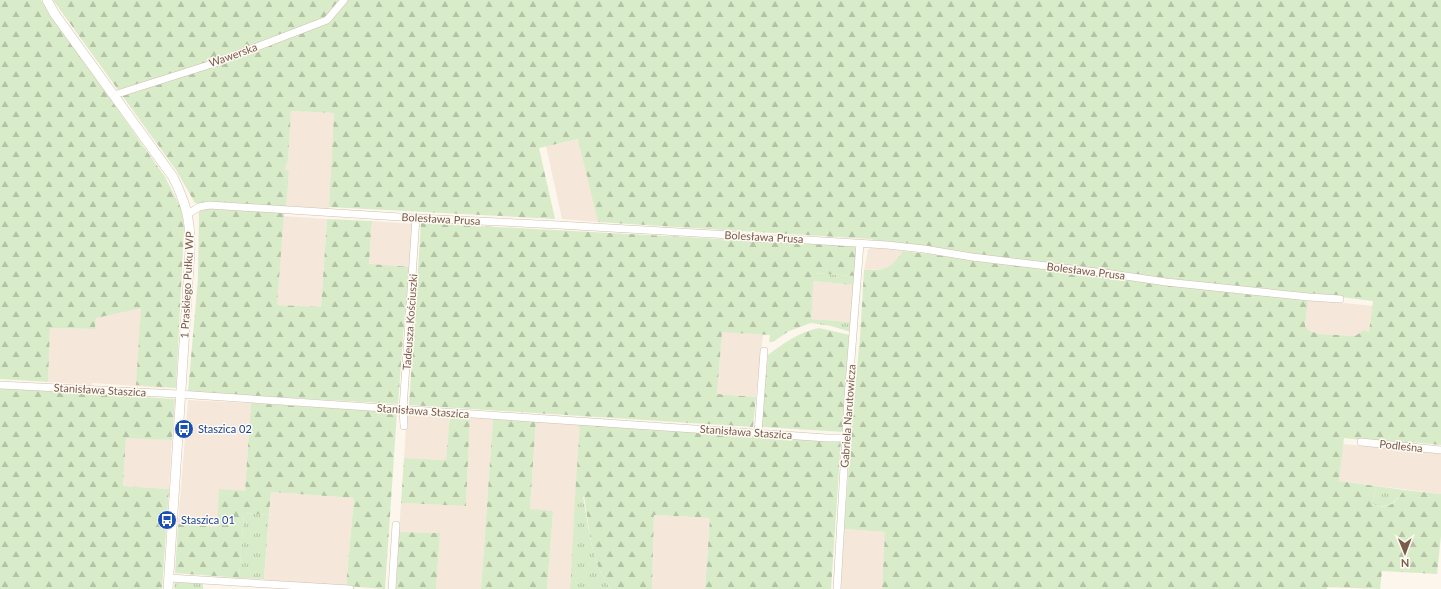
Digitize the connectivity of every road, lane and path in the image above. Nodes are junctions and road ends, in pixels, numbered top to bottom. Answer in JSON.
{"nodes":[{"id":1,"x":47,"y":0,"type":"edge"},
{"id":2,"x":344,"y":0,"type":"edge"},
{"id":3,"x":114,"y":95,"type":"junction"},
{"id":4,"x":188,"y":214,"type":"junction"},
{"id":5,"x":416,"y":218,"type":"junction"},
{"id":6,"x":860,"y":243,"type":"junction"},
{"id":7,"x":1340,"y":299,"type":"dead end"},
{"id":8,"x":764,"y":351,"type":"dead end"},
{"id":9,"x":0,"y":385,"type":"edge"},
{"id":10,"x":181,"y":395,"type":"junction"},
{"id":11,"x":404,"y":409,"type":"junction"},
{"id":12,"x":404,"y":426,"type":"dead end"},
{"id":13,"x":758,"y":432,"type":"junction"},
{"id":14,"x":846,"y":438,"type":"junction"},
{"id":15,"x":1361,"y":442,"type":"dead end"},
{"id":16,"x":1441,"y":450,"type":"edge"},
{"id":17,"x":396,"y":526,"type":"dead end"},
{"id":18,"x":169,"y":578,"type":"junction"},
{"id":19,"x":262,"y":587,"type":"edge"},
{"id":20,"x":168,"y":589,"type":"edge"},
{"id":21,"x":350,"y":589,"type":"edge"},
{"id":22,"x":392,"y":589,"type":"edge"},
{"id":23,"x":837,"y":589,"type":"edge"}],
"edges":[{"from":1,"to":3,"type":"street","name":"1 Praskiego Pułku WP"},
{"from":2,"to":3,"type":"street","name":"Wawerska"},
{"from":3,"to":4,"type":"street","name":"1 Praskiego Pułku WP"},
{"from":4,"to":5,"type":"street","name":"Bolesława Prusa"},
{"from":4,"to":10,"type":"street","name":"1 Praskiego Pułku WP"},
{"from":5,"to":6,"type":"street","name":"Bolesława Prusa"},
{"from":5,"to":11,"type":"street","name":"Tadeusza Kościuszki"},
{"from":6,"to":7,"type":"street","name":"Bolesława Prusa"},
{"from":6,"to":14,"type":"street","name":"Gabriela Narutowicza"},
{"from":8,"to":13,"type":"street"},
{"from":9,"to":10,"type":"street","name":"Stanisława Staszica"},
{"from":10,"to":11,"type":"street","name":"Stanisława Staszica"},
{"from":10,"to":18,"type":"street","name":"1 Praskiego Pułku WP"},
{"from":11,"to":12,"type":"street","name":"Tadeusza Kościuszki"},
{"from":11,"to":13,"type":"street","name":"Stanisława Staszica"},
{"from":13,"to":14,"type":"street","name":"Stanisława Staszica"},
{"from":14,"to":23,"type":"street","name":"Gabriela Narutowicza"},
{"from":15,"to":16,"type":"street","name":"Podleśna"},
{"from":17,"to":22,"type":"street"},
{"from":18,"to":19,"type":"street"},
{"from":18,"to":20,"type":"street","name":"1 Praskiego Pułku WP"},
{"from":19,"to":21,"type":"street"}]}
